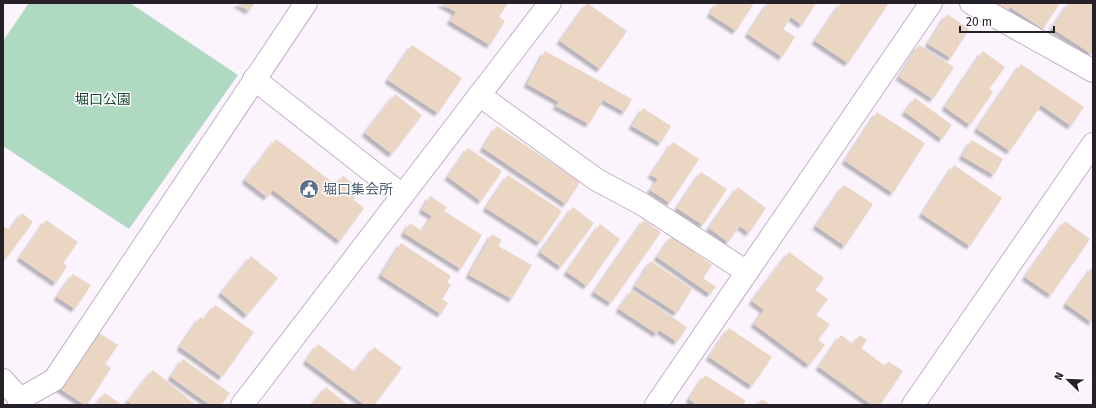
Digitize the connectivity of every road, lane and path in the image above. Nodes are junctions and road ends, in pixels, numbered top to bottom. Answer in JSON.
{"nodes":[{"id":1,"x":306,"y":3,"type":"edge"},
{"id":2,"x":550,"y":3,"type":"edge"},
{"id":3,"x":931,"y":3,"type":"edge"},
{"id":4,"x":971,"y":3,"type":"edge"},
{"id":5,"x":1093,"y":71,"type":"edge"},
{"id":6,"x":254,"y":79,"type":"junction"},
{"id":7,"x":480,"y":95,"type":"junction"},
{"id":8,"x":1093,"y":144,"type":"edge"},
{"id":9,"x":402,"y":195,"type":"junction"},
{"id":10,"x":747,"y":272,"type":"junction"},
{"id":11,"x":3,"y":380,"type":"edge"},
{"id":12,"x":19,"y":402,"type":"edge"},
{"id":13,"x":242,"y":405,"type":"edge"},
{"id":14,"x":656,"y":405,"type":"edge"},
{"id":15,"x":913,"y":405,"type":"edge"}],
"edges":[{"from":1,"to":6,"type":"street"},
{"from":2,"to":7,"type":"street"},
{"from":3,"to":10,"type":"street"},
{"from":4,"to":5,"type":"street"},
{"from":6,"to":9,"type":"street"},
{"from":6,"to":12,"type":"street"},
{"from":7,"to":9,"type":"street"},
{"from":7,"to":10,"type":"street"},
{"from":8,"to":15,"type":"street"},
{"from":9,"to":13,"type":"street"},
{"from":10,"to":14,"type":"street"},
{"from":11,"to":12,"type":"street"}]}
